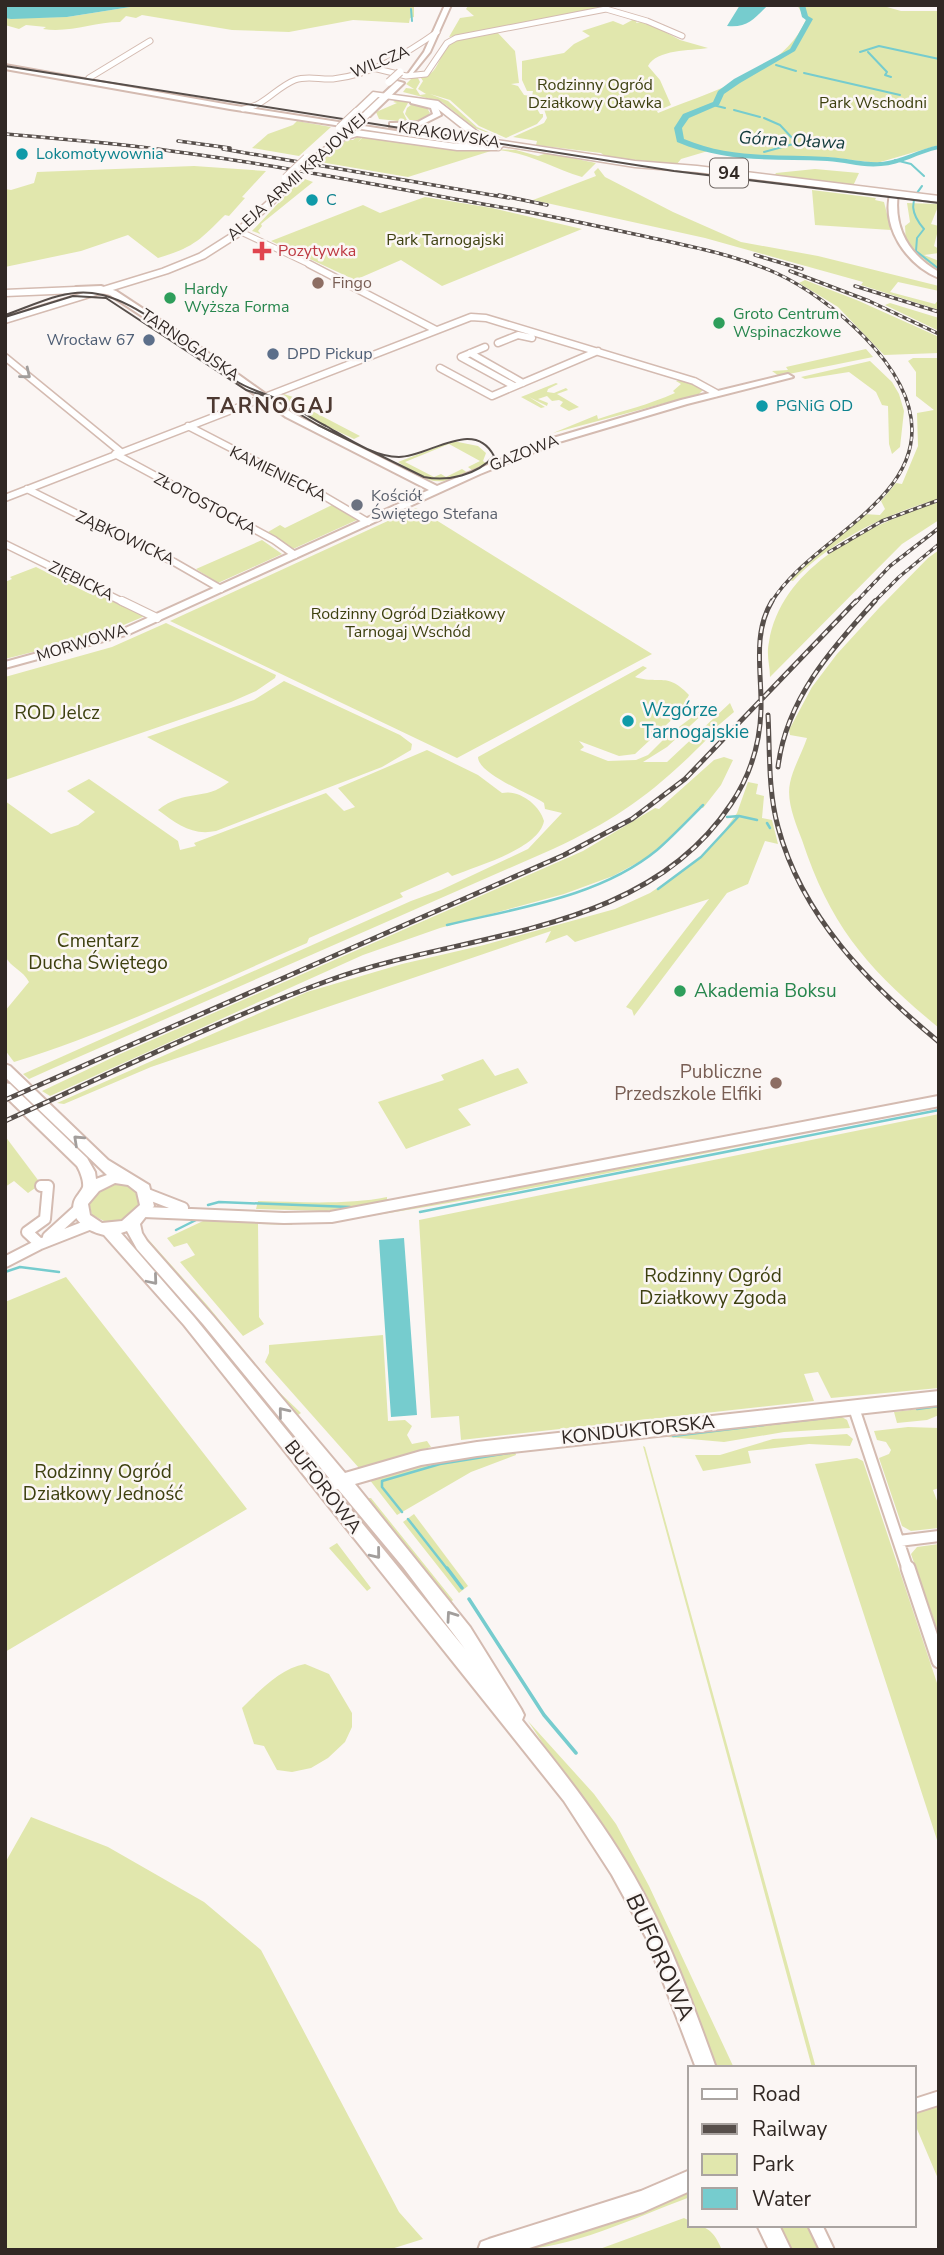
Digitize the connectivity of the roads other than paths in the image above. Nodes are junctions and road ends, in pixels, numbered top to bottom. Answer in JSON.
{"nodes":[{"id":1,"x":448,"y":5,"type":"edge"},
{"id":2,"x":437,"y":32,"type":"junction"},
{"id":3,"x":682,"y":36,"type":"dead end"},
{"id":4,"x":150,"y":41,"type":"dead end"},
{"id":5,"x":428,"y":47,"type":"junction"},
{"id":6,"x":5,"y":66,"type":"edge"},
{"id":7,"x":373,"y":68,"type":"junction"},
{"id":8,"x":89,"y":78,"type":"junction"},
{"id":9,"x":376,"y":94,"type":"junction"},
{"id":10,"x":387,"y":96,"type":"junction"},
{"id":11,"x":260,"y":106,"type":"junction"},
{"id":12,"x":230,"y":107,"type":"junction"},
{"id":13,"x":243,"y":109,"type":"junction"},
{"id":14,"x":392,"y":125,"type":"junction"},
{"id":15,"x":464,"y":126,"type":"junction"},
{"id":16,"x":338,"y":131,"type":"junction"},
{"id":17,"x":353,"y":131,"type":"junction"},
{"id":18,"x":454,"y":135,"type":"junction"},
{"id":19,"x":432,"y":138,"type":"junction"},
{"id":20,"x":497,"y":144,"type":"junction"},
{"id":21,"x":894,"y":193,"type":"junction"},
{"id":22,"x":939,"y":199,"type":"edge"},
{"id":23,"x":234,"y":230,"type":"junction"},
{"id":24,"x":939,"y":276,"type":"edge"},
{"id":25,"x":109,"y":288,"type":"junction"},
{"id":26,"x":76,"y":290,"type":"junction"},
{"id":27,"x":28,"y":292,"type":"junction"},
{"id":28,"x":5,"y":293,"type":"edge"},
{"id":29,"x":38,"y":300,"type":"dead end"},
{"id":30,"x":5,"y":312,"type":"edge"},
{"id":31,"x":5,"y":320,"type":"edge"},
{"id":32,"x":436,"y":330,"type":"junction"},
{"id":33,"x":498,"y":343,"type":"dead end"},
{"id":34,"x":485,"y":347,"type":"dead end"},
{"id":35,"x":598,"y":351,"type":"junction"},
{"id":36,"x":470,"y":353,"type":"junction"},
{"id":37,"x":5,"y":357,"type":"edge"},
{"id":38,"x":582,"y":358,"type":"junction"},
{"id":39,"x":440,"y":368,"type":"dead end"},
{"id":40,"x":788,"y":377,"type":"dead end"},
{"id":41,"x":523,"y":383,"type":"junction"},
{"id":42,"x":514,"y":386,"type":"junction"},
{"id":43,"x":716,"y":393,"type":"junction"},
{"id":44,"x":264,"y":396,"type":"junction"},
{"id":45,"x":188,"y":426,"type":"junction"},
{"id":46,"x":118,"y":453,"type":"junction"},
{"id":47,"x":27,"y":489,"type":"junction"},
{"id":48,"x":437,"y":490,"type":"junction"},
{"id":49,"x":5,"y":498,"type":"edge"},
{"id":50,"x":368,"y":522,"type":"junction"},
{"id":51,"x":5,"y":544,"type":"edge"},
{"id":52,"x":295,"y":555,"type":"junction"},
{"id":53,"x":221,"y":589,"type":"junction"},
{"id":54,"x":157,"y":618,"type":"junction"},
{"id":55,"x":5,"y":665,"type":"edge"},
{"id":56,"x":5,"y":1069,"type":"edge"},
{"id":57,"x":5,"y":1088,"type":"edge"},
{"id":58,"x":939,"y":1101,"type":"edge"},
{"id":59,"x":32,"y":1105,"type":"junction"},
{"id":60,"x":123,"y":1178,"type":"junction"},
{"id":61,"x":41,"y":1186,"type":"dead end"},
{"id":62,"x":90,"y":1189,"type":"junction"},
{"id":63,"x":147,"y":1194,"type":"junction"},
{"id":64,"x":81,"y":1207,"type":"junction"},
{"id":65,"x":190,"y":1211,"type":"junction"},
{"id":66,"x":139,"y":1218,"type":"junction"},
{"id":67,"x":91,"y":1224,"type":"junction"},
{"id":68,"x":108,"y":1229,"type":"junction"},
{"id":69,"x":40,"y":1244,"type":"junction"},
{"id":70,"x":6,"y":1259,"type":"edge"},
{"id":71,"x":939,"y":1398,"type":"edge"},
{"id":72,"x":854,"y":1408,"type":"junction"},
{"id":73,"x":320,"y":1483,"type":"junction"},
{"id":74,"x":342,"y":1483,"type":"junction"},
{"id":75,"x":334,"y":1501,"type":"junction"},
{"id":76,"x":939,"y":1536,"type":"edge"},
{"id":77,"x":899,"y":1541,"type":"junction"},
{"id":78,"x":939,"y":1661,"type":"edge"},
{"id":79,"x":535,"y":1747,"type":"junction"},
{"id":80,"x":705,"y":2066,"type":"edge"},
{"id":81,"x":939,"y":2098,"type":"edge"},
{"id":82,"x":916,"y":2104,"type":"edge"},
{"id":83,"x":688,"y":2181,"type":"edge"},
{"id":84,"x":769,"y":2227,"type":"edge"},
{"id":85,"x":816,"y":2227,"type":"edge"},
{"id":86,"x":489,"y":2250,"type":"edge"},
{"id":87,"x":780,"y":2250,"type":"edge"},
{"id":88,"x":827,"y":2250,"type":"edge"}],
"edges":[{"from":1,"to":2,"type":"main road"},
{"from":2,"to":5,"type":"main road"},
{"from":2,"to":7,"type":"street","name":"WILCZA"},
{"from":3,"to":7,"type":"street"},
{"from":4,"to":8,"type":"street"},
{"from":5,"to":9,"type":"main road","bridge":true},
{"from":5,"to":10,"type":"main road"},
{"from":6,"to":8,"type":"main road","name":"KRAKOWSKA"},
{"from":6,"to":12,"type":"main road","name":"KRAKOWSKA"},
{"from":7,"to":11,"type":"street","name":"WILCZA"},
{"from":8,"to":11,"type":"main road","name":"KRAKOWSKA"},
{"from":9,"to":10,"type":"main road","name":"ALEJA ARMII KRAJOWEJ"},
{"from":9,"to":16,"type":"main road","name":"ALEJA ARMII KRAJOWEJ","number":"94","bridge":true},
{"from":10,"to":14,"type":"main road"},
{"from":10,"to":15,"type":"main road","name":"ALEJA ARMII KRAJOWEJ"},
{"from":10,"to":17,"type":"main road","name":"ALEJA ARMII KRAJOWEJ","bridge":true},
{"from":11,"to":13,"type":"street","name":"WILCZA"},
{"from":11,"to":14,"type":"main road","name":"KRAKOWSKA"},
{"from":12,"to":13,"type":"main road","name":"KRAKOWSKA"},
{"from":12,"to":16,"type":"main road"},
{"from":13,"to":19,"type":"main road","name":"KRAKOWSKA"},
{"from":14,"to":18,"type":"main road","name":"KRAKOWSKA"},
{"from":15,"to":18,"type":"main road"},
{"from":15,"to":20,"type":"main road","name":"ALEJA ARMII KRAJOWEJ"},
{"from":16,"to":17,"type":"main road","number":"94"},
{"from":16,"to":23,"type":"main road","name":"ALEJA ARMII KRAJOWEJ","number":"94"},
{"from":17,"to":20,"type":"main road","number":"94"},
{"from":18,"to":19,"type":"main road"},
{"from":18,"to":20,"type":"main road","name":"KRAKOWSKA"},
{"from":19,"to":20,"type":"main road","name":"KRAKOWSKA"},
{"from":20,"to":21,"type":"main road","name":"KRAKOWSKA","number":"94"},
{"from":21,"to":22,"type":"main road","number":"94"},
{"from":21,"to":24,"type":"main road"},
{"from":23,"to":25,"type":"main road","name":"ALEJA ARMII KRAJOWEJ","number":"94"},
{"from":23,"to":32,"type":"street"},
{"from":25,"to":26,"type":"main road","name":"ALEJA ARMII KRAJOWEJ","number":"94"},
{"from":25,"to":31,"type":"main road","name":"ALEJA ARMII KRAJOWEJ","number":"94"},
{"from":25,"to":44,"type":"main road","name":"TARNOGAJSKA"},
{"from":26,"to":27,"type":"street"},
{"from":26,"to":30,"type":"main road","name":"ALEJA ARMII KRAJOWEJ","number":"94"},
{"from":27,"to":28,"type":"street"},
{"from":27,"to":29,"type":"street"},
{"from":32,"to":35,"type":"street"},
{"from":32,"to":44,"type":"street"},
{"from":33,"to":38,"type":"street"},
{"from":34,"to":36,"type":"street"},
{"from":35,"to":38,"type":"street"},
{"from":35,"to":43,"type":"street"},
{"from":36,"to":41,"type":"street"},
{"from":36,"to":42,"type":"street"},
{"from":37,"to":46,"type":"street","name":"ZŁOTOSTOCKA","one_way":true},
{"from":38,"to":41,"type":"street"},
{"from":39,"to":42,"type":"street"},
{"from":40,"to":43,"type":"main road","name":"GAZOWA"},
{"from":41,"to":42,"type":"street"},
{"from":43,"to":48,"type":"main road","name":"GAZOWA"},
{"from":44,"to":45,"type":"street"},
{"from":44,"to":48,"type":"main road","name":"TARNOGAJSKA"},
{"from":45,"to":46,"type":"street"},
{"from":45,"to":50,"type":"street","name":"KAMIENIECKA"},
{"from":46,"to":47,"type":"street"},
{"from":46,"to":52,"type":"street","name":"ZŁOTOSTOCKA"},
{"from":47,"to":49,"type":"street"},
{"from":47,"to":53,"type":"street","name":"ZĄBKOWICKA"},
{"from":48,"to":50,"type":"main road","name":"GAZOWA"},
{"from":50,"to":52,"type":"main road","name":"GAZOWA"},
{"from":51,"to":54,"type":"street","name":"ZIĘBICKA"},
{"from":52,"to":53,"type":"main road","name":"GAZOWA"},
{"from":53,"to":54,"type":"main road","name":"GAZOWA"},
{"from":54,"to":55,"type":"main road","name":"MORWOWA"},
{"from":56,"to":59,"type":"main road"},
{"from":57,"to":59,"type":"main road"},
{"from":58,"to":65,"type":"street"},
{"from":60,"to":59,"type":"main road","one_way":true},
{"from":59,"to":62,"type":"main road"},
{"from":60,"to":62,"type":"main road"},
{"from":60,"to":63,"type":"main road"},
{"from":61,"to":69,"type":"street"},
{"from":62,"to":64,"type":"main road"},
{"from":63,"to":65,"type":"street"},
{"from":63,"to":66,"type":"main road"},
{"from":64,"to":67,"type":"main road"},
{"from":64,"to":69,"type":"street"},
{"from":65,"to":66,"type":"street"},
{"from":66,"to":68,"type":"main road"},
{"from":74,"to":66,"type":"main road","name":"BUFOROWA","one_way":true},
{"from":67,"to":68,"type":"main road"},
{"from":67,"to":69,"type":"street"},
{"from":68,"to":73,"type":"main road","name":"BUFOROWA","one_way":true},
{"from":69,"to":70,"type":"street"},
{"from":71,"to":72,"type":"main road","name":"KONDUKTORSKA"},
{"from":72,"to":74,"type":"main road","name":"KONDUKTORSKA"},
{"from":72,"to":77,"type":"street"},
{"from":73,"to":74,"type":"main road","name":"KONDUKTORSKA"},
{"from":73,"to":75,"type":"main road","name":"BUFOROWA"},
{"from":74,"to":75,"type":"main road"},
{"from":79,"to":74,"type":"main road","name":"BUFOROWA","one_way":true},
{"from":75,"to":79,"type":"main road","name":"BUFOROWA","one_way":true},
{"from":76,"to":77,"type":"street"},
{"from":77,"to":78,"type":"street"},
{"from":79,"to":80,"type":"main road","name":"BUFOROWA"},
{"from":81,"to":82,"type":"street"},
{"from":83,"to":86,"type":"main road"},
{"from":84,"to":87,"type":"main road"},
{"from":85,"to":88,"type":"street"}]}
